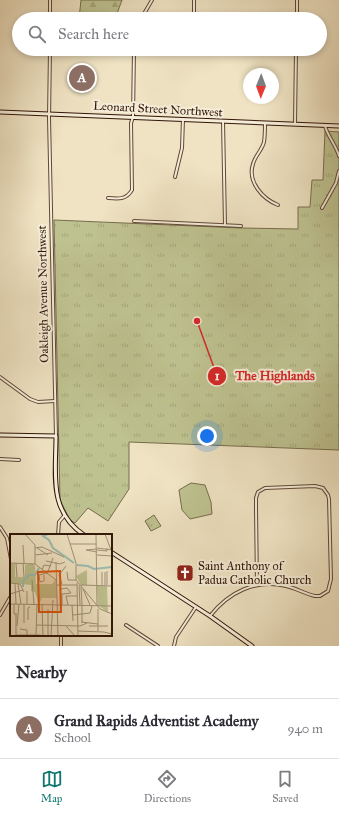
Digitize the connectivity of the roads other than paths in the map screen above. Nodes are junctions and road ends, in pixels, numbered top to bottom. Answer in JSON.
{"nodes":[{"id":1,"x":50,"y":0,"type":"edge"},
{"id":2,"x":152,"y":0,"type":"edge"},
{"id":3,"x":194,"y":0,"type":"edge"},
{"id":4,"x":297,"y":0,"type":"edge"},
{"id":5,"x":50,"y":12,"type":"edge"},
{"id":6,"x":145,"y":12,"type":"edge"},
{"id":7,"x":194,"y":12,"type":"edge"},
{"id":8,"x":297,"y":12,"type":"edge"},
{"id":9,"x":50,"y":56,"type":"edge"},
{"id":10,"x":134,"y":56,"type":"edge"},
{"id":11,"x":296,"y":56,"type":"edge"},
{"id":12,"x":0,"y":112,"type":"edge"},
{"id":13,"x":49,"y":114,"type":"junction"},
{"id":14,"x":133,"y":117,"type":"junction"},
{"id":15,"x":183,"y":119,"type":"junction"},
{"id":16,"x":223,"y":121,"type":"junction"},
{"id":17,"x":265,"y":123,"type":"junction"},
{"id":18,"x":295,"y":124,"type":"junction"},
{"id":19,"x":325,"y":126,"type":"junction"},
{"id":20,"x":339,"y":126,"type":"edge"},
{"id":21,"x":339,"y":156,"type":"edge"},
{"id":22,"x":339,"y":171,"type":"edge"},
{"id":23,"x":175,"y":176,"type":"dead end"},
{"id":24,"x":108,"y":198,"type":"dead end"},
{"id":25,"x":278,"y":205,"type":"dead end"},
{"id":26,"x":322,"y":208,"type":"dead end"},
{"id":27,"x":134,"y":221,"type":"dead end"},
{"id":28,"x":225,"y":225,"type":"junction"},
{"id":29,"x":241,"y":226,"type":"dead end"},
{"id":30,"x":0,"y":377,"type":"edge"},
{"id":31,"x":55,"y":401,"type":"junction"},
{"id":32,"x":0,"y":435,"type":"edge"},
{"id":33,"x":56,"y":436,"type":"junction"},
{"id":34,"x":0,"y":459,"type":"edge"},
{"id":35,"x":19,"y":460,"type":"dead end"},
{"id":36,"x":64,"y":516,"type":"junction"},
{"id":37,"x":0,"y":527,"type":"edge"},
{"id":38,"x":58,"y":534,"type":"edge"},
{"id":39,"x":83,"y":534,"type":"edge"},
{"id":40,"x":112,"y":553,"type":"edge"},
{"id":41,"x":10,"y":554,"type":"edge"},
{"id":42,"x":257,"y":585,"type":"junction"},
{"id":43,"x":10,"y":598,"type":"edge"},
{"id":44,"x":196,"y":607,"type":"junction"},
{"id":45,"x":0,"y":616,"type":"edge"},
{"id":46,"x":210,"y":616,"type":"junction"},
{"id":47,"x":126,"y":625,"type":"dead end"},
{"id":48,"x":158,"y":646,"type":"edge"},
{"id":49,"x":174,"y":646,"type":"edge"},
{"id":50,"x":252,"y":646,"type":"edge"}],
"edges":[{"from":1,"to":5,"type":"street"},
{"from":2,"to":6,"type":"street"},
{"from":3,"to":7,"type":"street"},
{"from":4,"to":8,"type":"street"},
{"from":9,"to":13,"type":"street","name":"Oakleigh Avenue Northwest"},
{"from":10,"to":14,"type":"street"},
{"from":11,"to":18,"type":"street"},
{"from":12,"to":13,"type":"main road","name":"Leonard Street Northwest"},
{"from":13,"to":14,"type":"main road","name":"Leonard Street Northwest"},
{"from":13,"to":31,"type":"street","name":"Oakleigh Avenue Northwest"},
{"from":14,"to":15,"type":"main road","name":"Leonard Street Northwest"},
{"from":14,"to":24,"type":"street"},
{"from":15,"to":16,"type":"main road","name":"Leonard Street Northwest"},
{"from":15,"to":23,"type":"street"},
{"from":16,"to":17,"type":"main road","name":"Leonard Street Northwest"},
{"from":16,"to":28,"type":"street"},
{"from":17,"to":18,"type":"main road","name":"Leonard Street Northwest"},
{"from":17,"to":25,"type":"street"},
{"from":18,"to":19,"type":"main road","name":"Leonard Street Northwest"},
{"from":19,"to":20,"type":"main road","name":"Leonard Street Northwest"},
{"from":19,"to":21,"type":"street"},
{"from":22,"to":26,"type":"street"},
{"from":27,"to":28,"type":"street"},
{"from":28,"to":29,"type":"street"},
{"from":30,"to":31,"type":"street"},
{"from":31,"to":33,"type":"street","name":"Oakleigh Avenue Northwest"},
{"from":32,"to":33,"type":"main road"},
{"from":33,"to":36,"type":"main road","name":"Oakleigh Avenue Northwest"},
{"from":34,"to":35,"type":"street"},
{"from":36,"to":38,"type":"street"},
{"from":36,"to":39,"type":"main road"},
{"from":37,"to":41,"type":"street"},
{"from":40,"to":44,"type":"main road"},
{"from":42,"to":42,"type":"street"},
{"from":42,"to":46,"type":"street"},
{"from":43,"to":45,"type":"street"},
{"from":44,"to":46,"type":"main road"},
{"from":44,"to":49,"type":"street"},
{"from":46,"to":50,"type":"main road"},
{"from":47,"to":48,"type":"street"}]}
